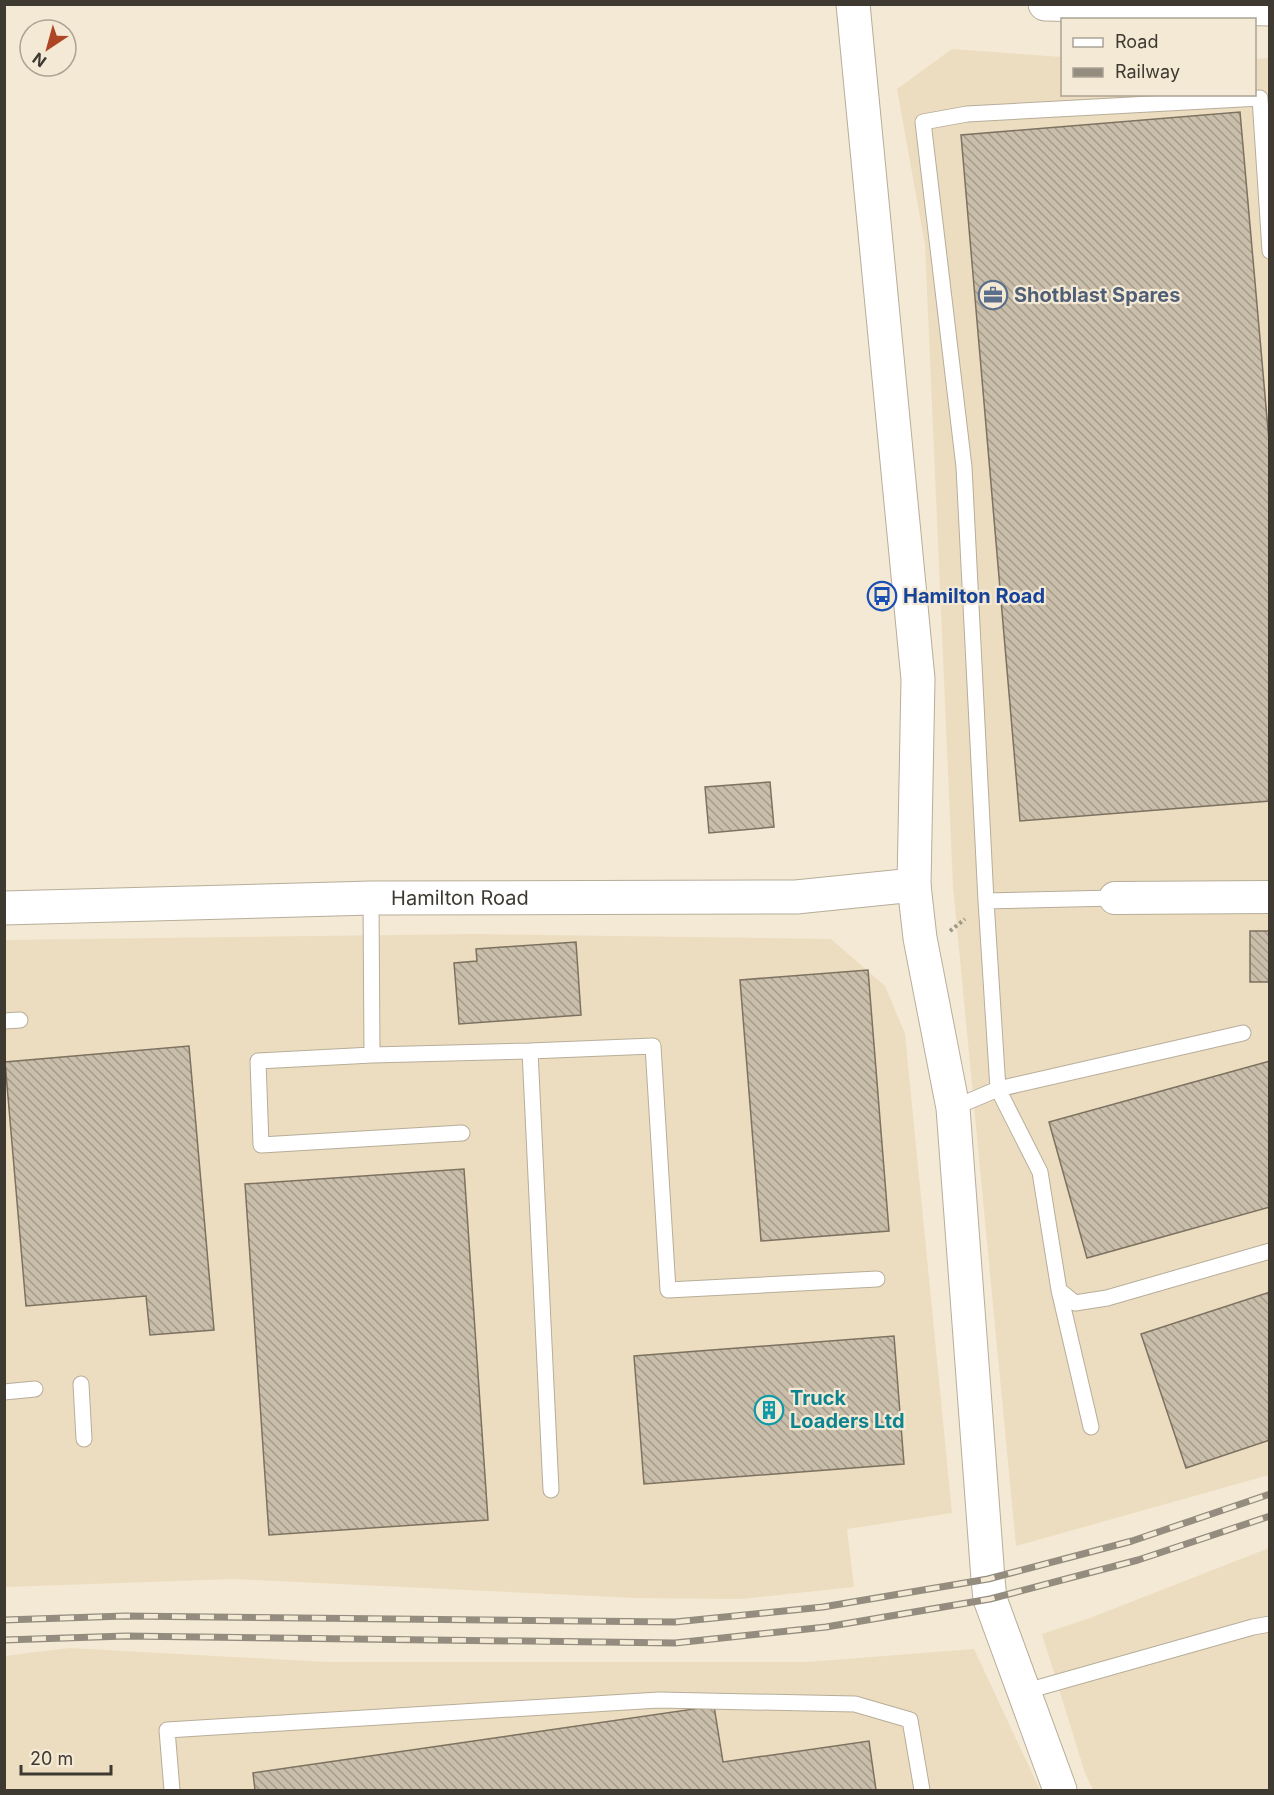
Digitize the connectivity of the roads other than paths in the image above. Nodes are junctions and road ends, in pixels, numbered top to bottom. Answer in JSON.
{"nodes":[{"id":1,"x":853,"y":4,"type":"edge"},
{"id":2,"x":1045,"y":4,"type":"edge"},
{"id":3,"x":1269,"y":9,"type":"edge"},
{"id":4,"x":1269,"y":251,"type":"edge"},
{"id":5,"x":914,"y":885,"type":"junction"},
{"id":6,"x":371,"y":897,"type":"junction"},
{"id":7,"x":1269,"y":897,"type":"edge"},
{"id":8,"x":1115,"y":898,"type":"joint"},
{"id":9,"x":986,"y":901,"type":"junction"},
{"id":10,"x":4,"y":908,"type":"edge"},
{"id":11,"x":20,"y":1020,"type":"dead end"},
{"id":12,"x":4,"y":1021,"type":"edge"},
{"id":13,"x":1243,"y":1033,"type":"dead end"},
{"id":14,"x":530,"y":1051,"type":"junction"},
{"id":15,"x":372,"y":1055,"type":"junction"},
{"id":16,"x":998,"y":1089,"type":"junction"},
{"id":17,"x":953,"y":1108,"type":"junction"},
{"id":18,"x":462,"y":1133,"type":"dead end"},
{"id":19,"x":1269,"y":1251,"type":"edge"},
{"id":20,"x":877,"y":1279,"type":"dead end"},
{"id":21,"x":1059,"y":1290,"type":"junction"},
{"id":22,"x":81,"y":1384,"type":"dead end"},
{"id":23,"x":35,"y":1389,"type":"dead end"},
{"id":24,"x":4,"y":1392,"type":"edge"},
{"id":25,"x":1091,"y":1427,"type":"dead end"},
{"id":26,"x":84,"y":1439,"type":"dead end"},
{"id":27,"x":551,"y":1490,"type":"dead end"},
{"id":28,"x":1269,"y":1624,"type":"edge"},
{"id":29,"x":1023,"y":1692,"type":"junction"},
{"id":30,"x":172,"y":1791,"type":"edge"},
{"id":31,"x":922,"y":1791,"type":"edge"},
{"id":32,"x":1060,"y":1791,"type":"edge"}],
"edges":[{"from":1,"to":5,"type":"main road"},
{"from":2,"to":3,"type":"main road"},
{"from":4,"to":9,"type":"lane"},
{"from":5,"to":6,"type":"main road","name":"Hamilton Road"},
{"from":5,"to":17,"type":"main road"},
{"from":6,"to":10,"type":"main road","name":"Hamilton Road"},
{"from":6,"to":15,"type":"lane"},
{"from":7,"to":8,"type":"street"},
{"from":8,"to":9,"type":"lane"},
{"from":9,"to":16,"type":"lane"},
{"from":11,"to":12,"type":"lane"},
{"from":13,"to":16,"type":"lane"},
{"from":14,"to":15,"type":"lane"},
{"from":14,"to":20,"type":"lane"},
{"from":14,"to":27,"type":"lane"},
{"from":15,"to":18,"type":"lane"},
{"from":16,"to":17,"type":"lane"},
{"from":16,"to":21,"type":"lane"},
{"from":17,"to":29,"type":"main road"},
{"from":19,"to":21,"type":"lane"},
{"from":21,"to":25,"type":"lane"},
{"from":22,"to":26,"type":"lane"},
{"from":23,"to":24,"type":"lane"},
{"from":28,"to":29,"type":"lane"},
{"from":29,"to":32,"type":"main road"},
{"from":30,"to":31,"type":"lane"}]}
